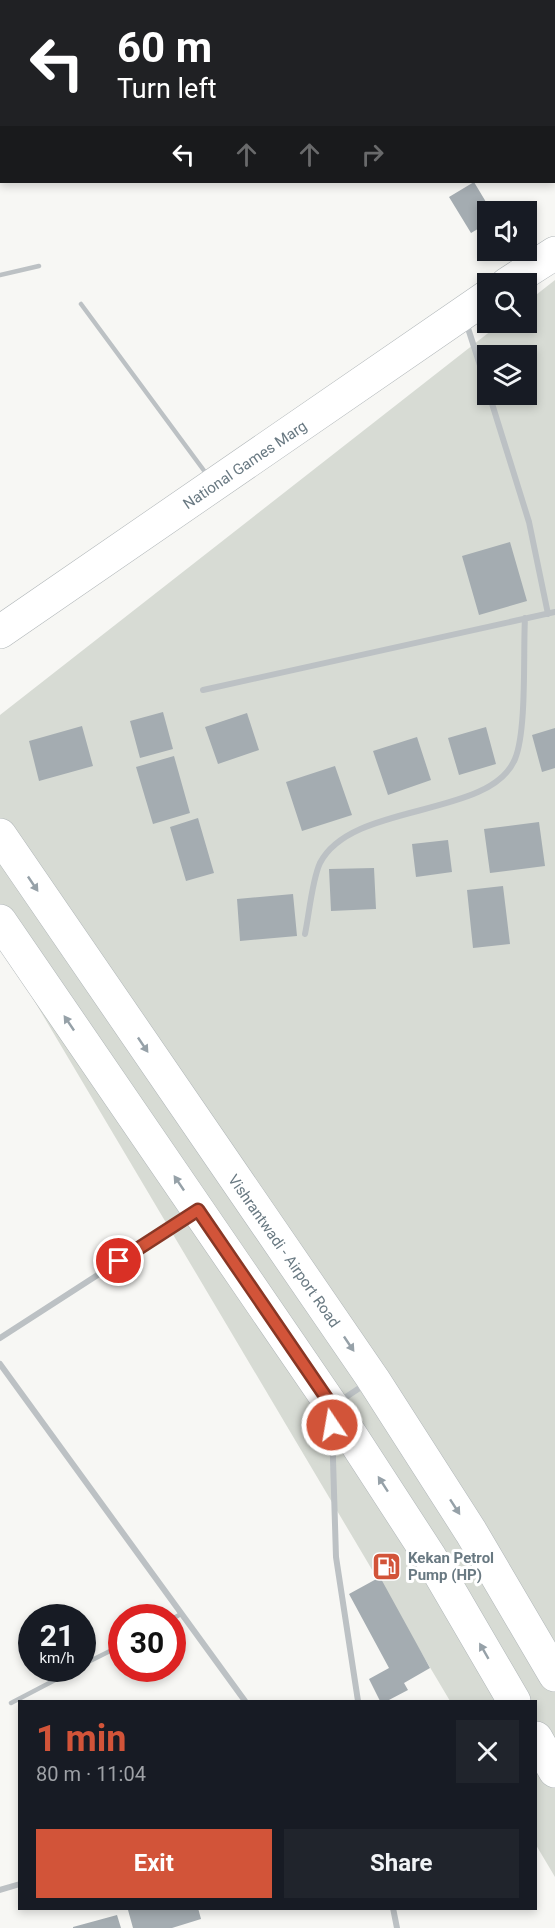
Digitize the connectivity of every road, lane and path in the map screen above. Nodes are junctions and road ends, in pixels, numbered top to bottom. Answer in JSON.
{"nodes":[{"id":1,"x":555,"y":253,"type":"edge"},
{"id":2,"x":39,"y":266,"type":"dead end"},
{"id":3,"x":524,"y":273,"type":"edge"},
{"id":4,"x":0,"y":275,"type":"edge"},
{"id":5,"x":81,"y":304,"type":"dead end"},
{"id":6,"x":475,"y":304,"type":"edge"},
{"id":7,"x":481,"y":345,"type":"edge"},
{"id":8,"x":492,"y":405,"type":"edge"},
{"id":9,"x":215,"y":485,"type":"junction"},
{"id":10,"x":551,"y":613,"type":"edge"},
{"id":11,"x":525,"y":618,"type":"junction"},
{"id":12,"x":0,"y":632,"type":"edge"},
{"id":13,"x":203,"y":690,"type":"dead end"},
{"id":14,"x":0,"y":835,"type":"edge"},
{"id":15,"x":0,"y":921,"type":"edge"},
{"id":16,"x":305,"y":934,"type":"dead end"},
{"id":17,"x":198,"y":1210,"type":"junction"},
{"id":18,"x":0,"y":1338,"type":"edge"},
{"id":19,"x":0,"y":1364,"type":"edge"},
{"id":20,"x":373,"y":1379,"type":"junction"},
{"id":21,"x":332,"y":1406,"type":"junction"},
{"id":22,"x":175,"y":1604,"type":"edge"},
{"id":23,"x":186,"y":1620,"type":"edge"},
{"id":24,"x":555,"y":1674,"type":"edge"},
{"id":25,"x":51,"y":1682,"type":"edge"},
{"id":26,"x":244,"y":1700,"type":"edge"},
{"id":27,"x":358,"y":1700,"type":"edge"},
{"id":28,"x":513,"y":1700,"type":"edge"},
{"id":29,"x":11,"y":1703,"type":"dead end"},
{"id":30,"x":537,"y":1740,"type":"edge"},
{"id":31,"x":555,"y":1771,"type":"edge"},
{"id":32,"x":18,"y":1885,"type":"edge"},
{"id":33,"x":0,"y":1890,"type":"edge"},
{"id":34,"x":393,"y":1910,"type":"edge"},
{"id":35,"x":397,"y":1928,"type":"edge"}],
"edges":[{"from":1,"to":3,"type":"main road"},
{"from":2,"to":4,"type":"lane"},
{"from":5,"to":9,"type":"lane"},
{"from":6,"to":7,"type":"street"},
{"from":6,"to":9,"type":"main road","name":"National Games Marg"},
{"from":8,"to":10,"type":"street"},
{"from":9,"to":12,"type":"main road","name":"National Games Marg"},
{"from":10,"to":11,"type":"street"},
{"from":11,"to":13,"type":"street"},
{"from":11,"to":16,"type":"street"},
{"from":14,"to":20,"type":"main road","name":"Vishrantwadi - Airport Road","one_way":true},
{"from":17,"to":15,"type":"main road","one_way":true},
{"from":17,"to":18,"type":"street"},
{"from":17,"to":21,"type":"main road"},
{"from":19,"to":22,"type":"street"},
{"from":20,"to":21,"type":"street"},
{"from":20,"to":24,"type":"main road","name":"Vishrantwadi - Airport Road","one_way":true},
{"from":21,"to":27,"type":"street"},
{"from":28,"to":21,"type":"main road","one_way":true},
{"from":23,"to":26,"type":"street"},
{"from":25,"to":29,"type":"lane"},
{"from":30,"to":31,"type":"main road"},
{"from":32,"to":33,"type":"street"},
{"from":34,"to":35,"type":"street"}]}
